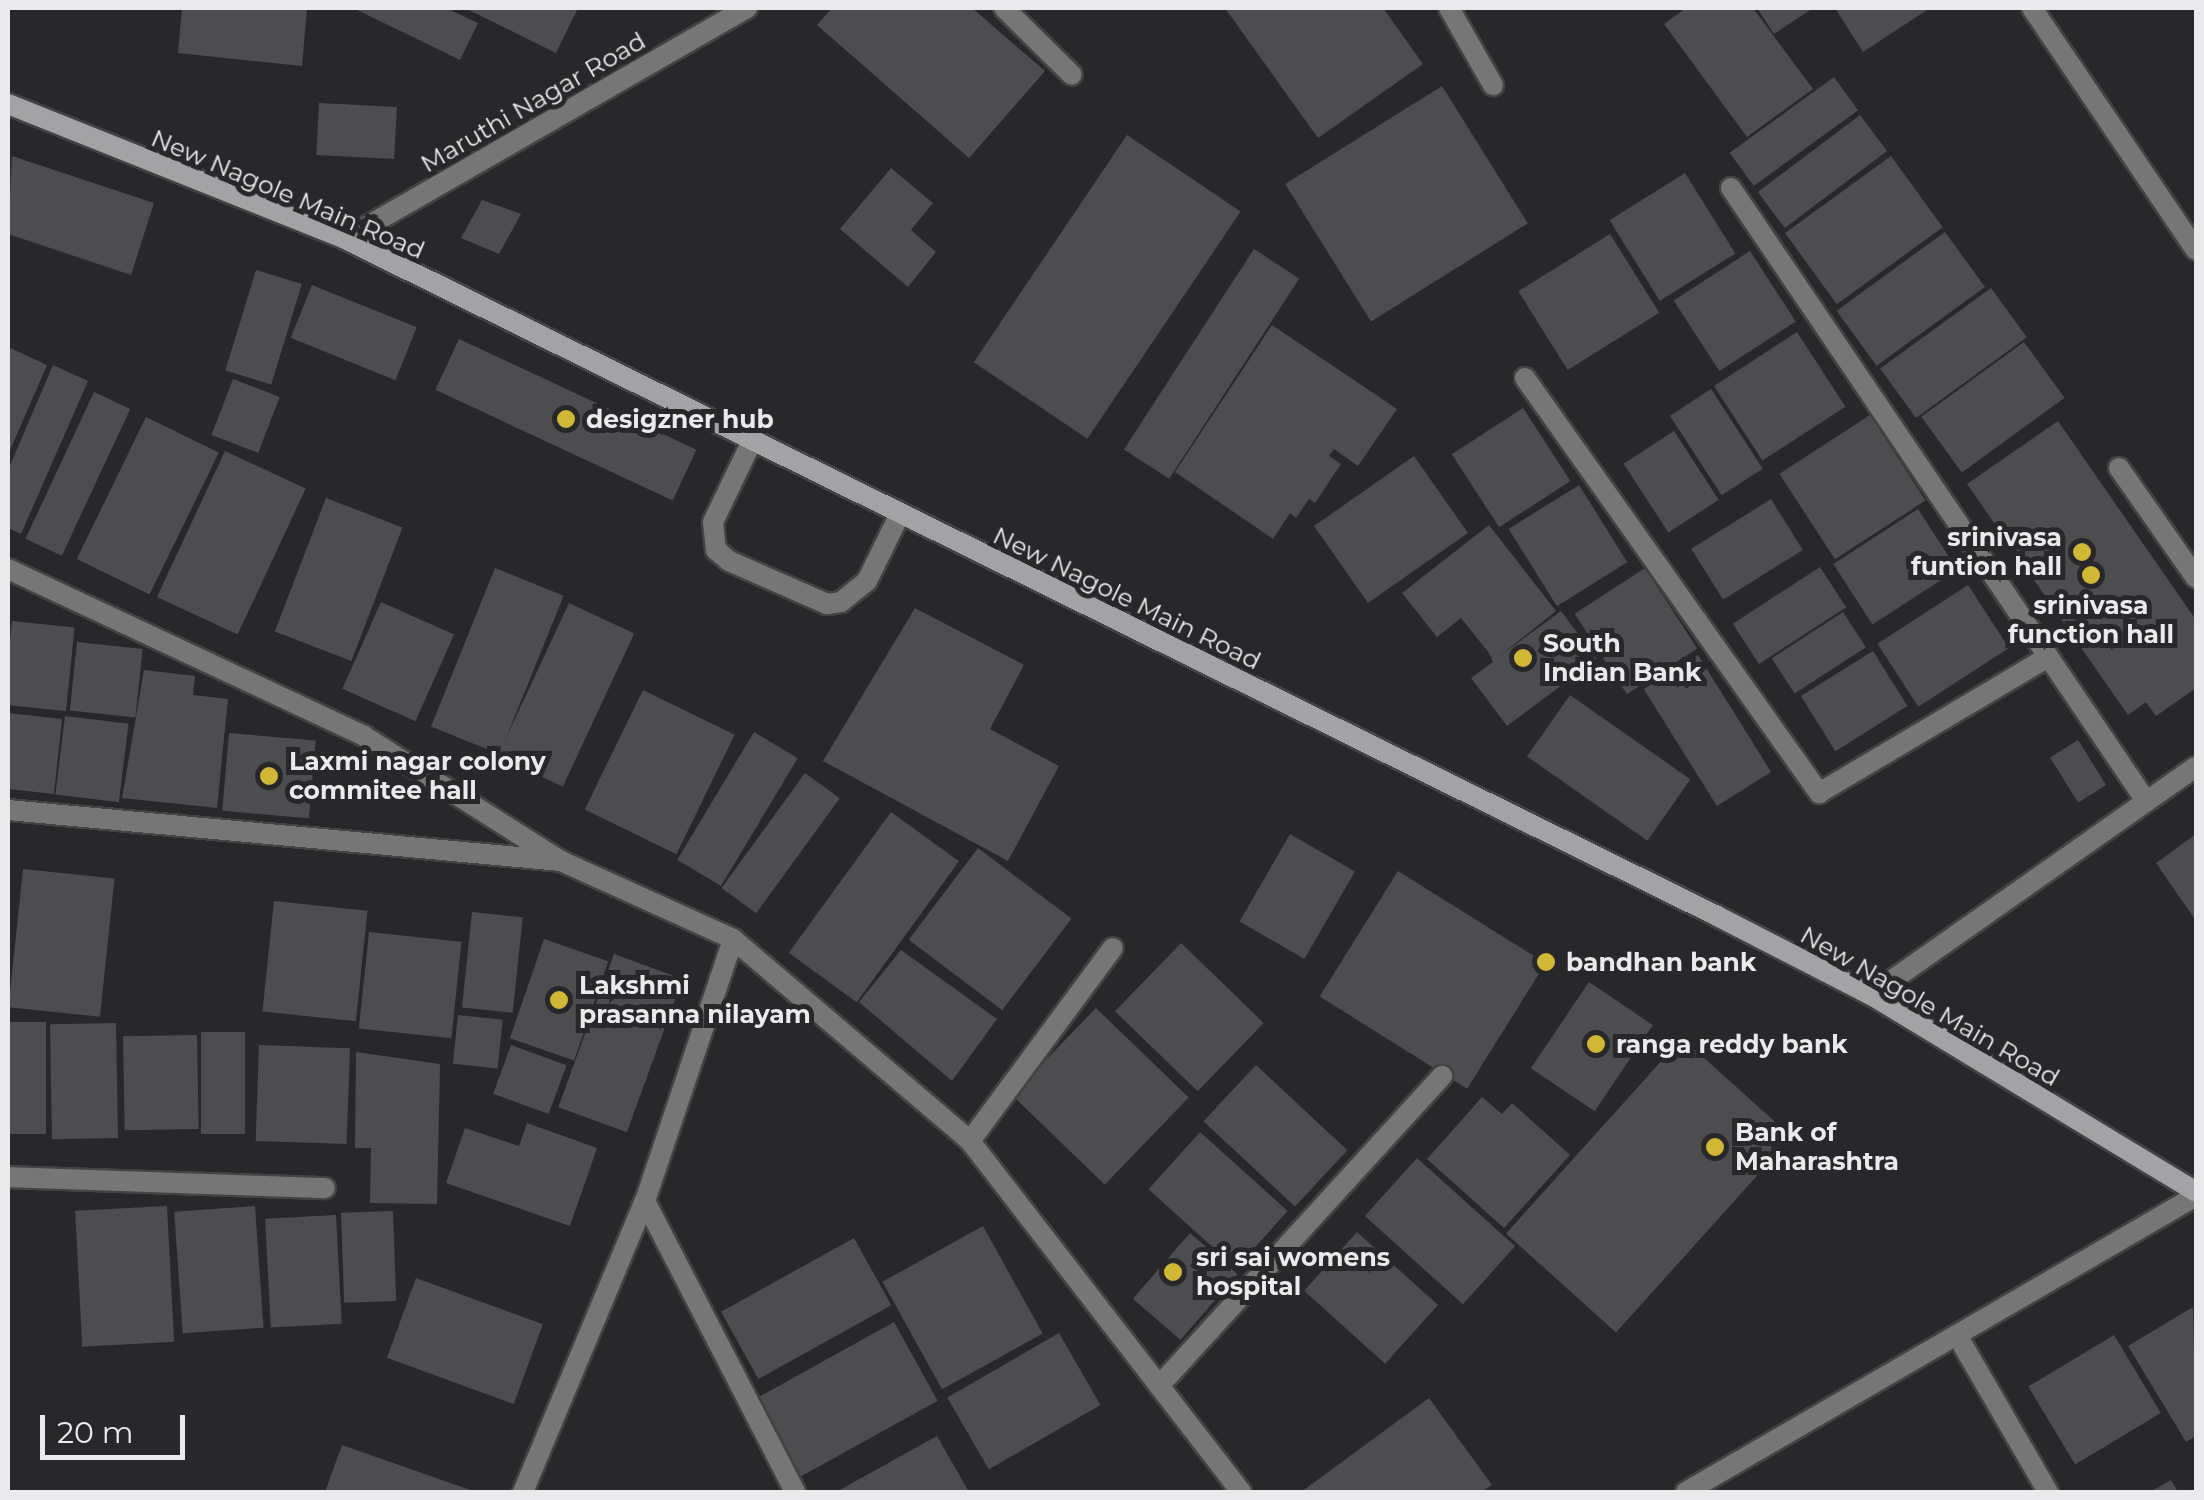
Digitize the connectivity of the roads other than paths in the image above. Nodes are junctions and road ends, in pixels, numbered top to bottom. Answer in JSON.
{"nodes":[{"id":1,"x":746,"y":8,"type":"edge"},
{"id":2,"x":1004,"y":8,"type":"edge"},
{"id":3,"x":1449,"y":8,"type":"edge"},
{"id":4,"x":2032,"y":8,"type":"edge"},
{"id":5,"x":1072,"y":74,"type":"dead end"},
{"id":6,"x":1493,"y":85,"type":"dead end"},
{"id":7,"x":8,"y":104,"type":"edge"},
{"id":8,"x":1731,"y":188,"type":"dead end"},
{"id":9,"x":345,"y":240,"type":"junction"},
{"id":10,"x":2196,"y":250,"type":"edge"},
{"id":11,"x":1525,"y":378,"type":"dead end"},
{"id":12,"x":752,"y":440,"type":"junction"},
{"id":13,"x":2118,"y":468,"type":"dead end"},
{"id":14,"x":900,"y":514,"type":"junction"},
{"id":15,"x":8,"y":569,"type":"edge"},
{"id":16,"x":2196,"y":578,"type":"edge"},
{"id":17,"x":2046,"y":658,"type":"junction"},
{"id":18,"x":2196,"y":767,"type":"edge"},
{"id":19,"x":2146,"y":801,"type":"junction"},
{"id":20,"x":8,"y":810,"type":"edge"},
{"id":21,"x":561,"y":861,"type":"junction"},
{"id":22,"x":734,"y":939,"type":"junction"},
{"id":23,"x":1114,"y":948,"type":"dead end"},
{"id":24,"x":1871,"y":995,"type":"junction"},
{"id":25,"x":1442,"y":1076,"type":"dead end"},
{"id":26,"x":970,"y":1141,"type":"junction"},
{"id":27,"x":8,"y":1178,"type":"edge"},
{"id":28,"x":325,"y":1188,"type":"dead end"},
{"id":29,"x":2196,"y":1194,"type":"edge"},
{"id":30,"x":645,"y":1201,"type":"junction"},
{"id":31,"x":1957,"y":1335,"type":"junction"},
{"id":32,"x":1159,"y":1386,"type":"junction"},
{"id":33,"x":523,"y":1492,"type":"edge"},
{"id":34,"x":795,"y":1492,"type":"edge"},
{"id":35,"x":1241,"y":1492,"type":"edge"},
{"id":36,"x":1686,"y":1492,"type":"edge"},
{"id":37,"x":2048,"y":1492,"type":"edge"}],
"edges":[{"from":1,"to":9,"type":"street","name":"Maruthi Nagar Road"},
{"from":2,"to":5,"type":"street"},
{"from":3,"to":6,"type":"street"},
{"from":4,"to":10,"type":"street"},
{"from":7,"to":9,"type":"street","name":"New Nagole Main Road"},
{"from":8,"to":17,"type":"street"},
{"from":9,"to":12,"type":"street","name":"New Nagole Main Road"},
{"from":11,"to":17,"type":"street"},
{"from":12,"to":14,"type":"street","name":"New Nagole Main Road"},
{"from":12,"to":14,"type":"street"},
{"from":13,"to":16,"type":"street"},
{"from":14,"to":24,"type":"street","name":"New Nagole Main Road"},
{"from":15,"to":21,"type":"street"},
{"from":17,"to":19,"type":"street"},
{"from":18,"to":19,"type":"street"},
{"from":19,"to":24,"type":"street"},
{"from":20,"to":21,"type":"street"},
{"from":21,"to":22,"type":"street"},
{"from":22,"to":26,"type":"street"},
{"from":22,"to":30,"type":"street"},
{"from":23,"to":26,"type":"street"},
{"from":24,"to":29,"type":"street","name":"New Nagole Main Road"},
{"from":25,"to":32,"type":"street"},
{"from":26,"to":32,"type":"street"},
{"from":27,"to":28,"type":"street"},
{"from":29,"to":31,"type":"street"},
{"from":30,"to":33,"type":"street"},
{"from":30,"to":34,"type":"street"},
{"from":31,"to":36,"type":"street"},
{"from":31,"to":37,"type":"street"},
{"from":32,"to":35,"type":"street"}]}
